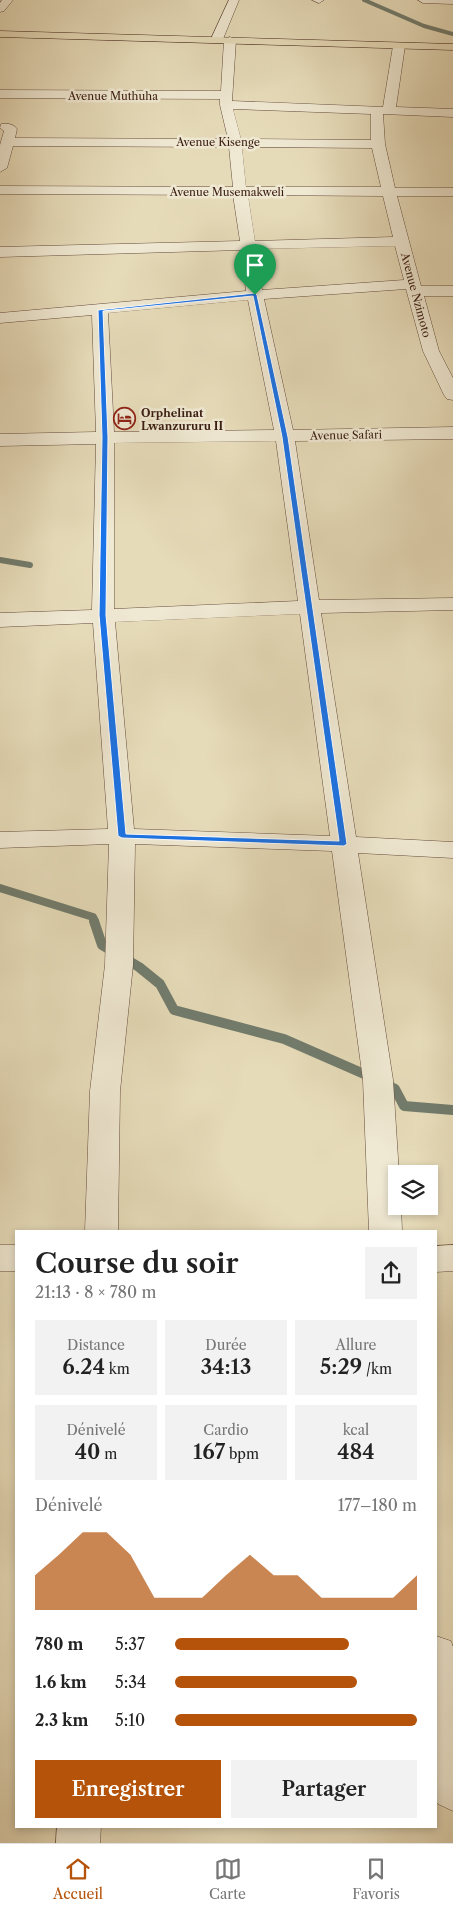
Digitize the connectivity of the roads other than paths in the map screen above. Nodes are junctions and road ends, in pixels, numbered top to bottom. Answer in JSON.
{"nodes":[{"id":1,"x":8,"y":0,"type":"edge"},
{"id":2,"x":234,"y":0,"type":"edge"},
{"id":3,"x":423,"y":0,"type":"edge"},
{"id":4,"x":453,"y":1,"type":"edge"},
{"id":5,"x":0,"y":9,"type":"edge"},
{"id":6,"x":0,"y":34,"type":"edge"},
{"id":7,"x":223,"y":40,"type":"junction"},
{"id":8,"x":399,"y":46,"type":"junction"},
{"id":9,"x":453,"y":47,"type":"edge"},
{"id":10,"x":0,"y":94,"type":"edge"},
{"id":11,"x":226,"y":100,"type":"junction"},
{"id":12,"x":383,"y":111,"type":"junction"},
{"id":13,"x":453,"y":113,"type":"edge"},
{"id":14,"x":8,"y":129,"type":"edge"},
{"id":15,"x":235,"y":142,"type":"junction"},
{"id":16,"x":378,"y":144,"type":"junction"},
{"id":17,"x":0,"y":168,"type":"edge"},
{"id":18,"x":0,"y":190,"type":"edge"},
{"id":19,"x":391,"y":191,"type":"junction"},
{"id":20,"x":240,"y":192,"type":"junction"},
{"id":21,"x":453,"y":192,"type":"edge"},
{"id":22,"x":401,"y":241,"type":"junction"},
{"id":23,"x":248,"y":245,"type":"junction"},
{"id":24,"x":0,"y":252,"type":"edge"},
{"id":25,"x":415,"y":288,"type":"junction"},
{"id":26,"x":453,"y":291,"type":"edge"},
{"id":27,"x":255,"y":295,"type":"junction"},
{"id":28,"x":100,"y":310,"type":"junction"},
{"id":29,"x":0,"y":318,"type":"edge"},
{"id":30,"x":453,"y":395,"type":"edge"},
{"id":31,"x":453,"y":433,"type":"edge"},
{"id":32,"x":105,"y":437,"type":"junction"},
{"id":33,"x":285,"y":437,"type":"junction"},
{"id":34,"x":0,"y":440,"type":"edge"},
{"id":35,"x":453,"y":604,"type":"edge"},
{"id":36,"x":309,"y":607,"type":"junction"},
{"id":37,"x":103,"y":615,"type":"junction"},
{"id":38,"x":0,"y":620,"type":"edge"},
{"id":39,"x":122,"y":836,"type":"junction"},
{"id":40,"x":0,"y":840,"type":"edge"},
{"id":41,"x":344,"y":844,"type":"junction"},
{"id":42,"x":453,"y":850,"type":"edge"},
{"id":43,"x":101,"y":1230,"type":"edge"},
{"id":44,"x":386,"y":1230,"type":"edge"},
{"id":45,"x":0,"y":1258,"type":"edge"},
{"id":46,"x":15,"y":1258,"type":"edge"},
{"id":47,"x":453,"y":1258,"type":"edge"},
{"id":48,"x":437,"y":1259,"type":"edge"},
{"id":49,"x":437,"y":1663,"type":"edge"},
{"id":50,"x":453,"y":1789,"type":"edge"},
{"id":51,"x":79,"y":1828,"type":"edge"},
{"id":52,"x":78,"y":1843,"type":"edge"}],
"edges":[{"from":1,"to":5,"type":"street"},
{"from":2,"to":7,"type":"street"},
{"from":3,"to":4,"type":"street"},
{"from":6,"to":7,"type":"main road"},
{"from":7,"to":8,"type":"main road"},
{"from":7,"to":11,"type":"street"},
{"from":8,"to":9,"type":"main road"},
{"from":8,"to":12,"type":"street"},
{"from":10,"to":11,"type":"street","name":"Avenue Muthuha"},
{"from":11,"to":12,"type":"street","name":"Avenue Muthuha"},
{"from":11,"to":15,"type":"street"},
{"from":12,"to":13,"type":"street","name":"Avenue Muthuha"},
{"from":12,"to":16,"type":"street"},
{"from":14,"to":15,"type":"street","name":"Avenue Kisenge"},
{"from":14,"to":17,"type":"street"},
{"from":15,"to":16,"type":"street","name":"Avenue Kisenge"},
{"from":15,"to":20,"type":"street"},
{"from":16,"to":19,"type":"street"},
{"from":18,"to":20,"type":"street","name":"Avenue Musemakweli"},
{"from":19,"to":20,"type":"street","name":"Avenue Musemakweli"},
{"from":19,"to":21,"type":"street","name":"Avenue Musemakweli"},
{"from":19,"to":22,"type":"street","name":"Avenue Nzimoto"},
{"from":20,"to":23,"type":"street"},
{"from":22,"to":23,"type":"street"},
{"from":22,"to":25,"type":"street","name":"Avenue Nzimoto"},
{"from":23,"to":24,"type":"street"},
{"from":23,"to":27,"type":"street"},
{"from":25,"to":26,"type":"street"},
{"from":25,"to":27,"type":"street"},
{"from":25,"to":30,"type":"street","name":"Avenue Nzimoto"},
{"from":27,"to":28,"type":"street"},
{"from":27,"to":33,"type":"street"},
{"from":28,"to":29,"type":"street"},
{"from":28,"to":32,"type":"street"},
{"from":31,"to":33,"type":"street","name":"Avenue Safari"},
{"from":32,"to":33,"type":"street","name":"Avenue Safari"},
{"from":32,"to":34,"type":"street","name":"Avenue Safari"},
{"from":32,"to":37,"type":"street"},
{"from":33,"to":36,"type":"street"},
{"from":35,"to":36,"type":"street"},
{"from":36,"to":37,"type":"street"},
{"from":36,"to":41,"type":"street"},
{"from":37,"to":38,"type":"street"},
{"from":37,"to":39,"type":"street"},
{"from":39,"to":40,"type":"street"},
{"from":39,"to":41,"type":"street"},
{"from":39,"to":43,"type":"street"},
{"from":41,"to":42,"type":"street"},
{"from":41,"to":44,"type":"street"},
{"from":45,"to":46,"type":"street"},
{"from":47,"to":48,"type":"street"},
{"from":49,"to":50,"type":"street"},
{"from":51,"to":52,"type":"street"}]}
